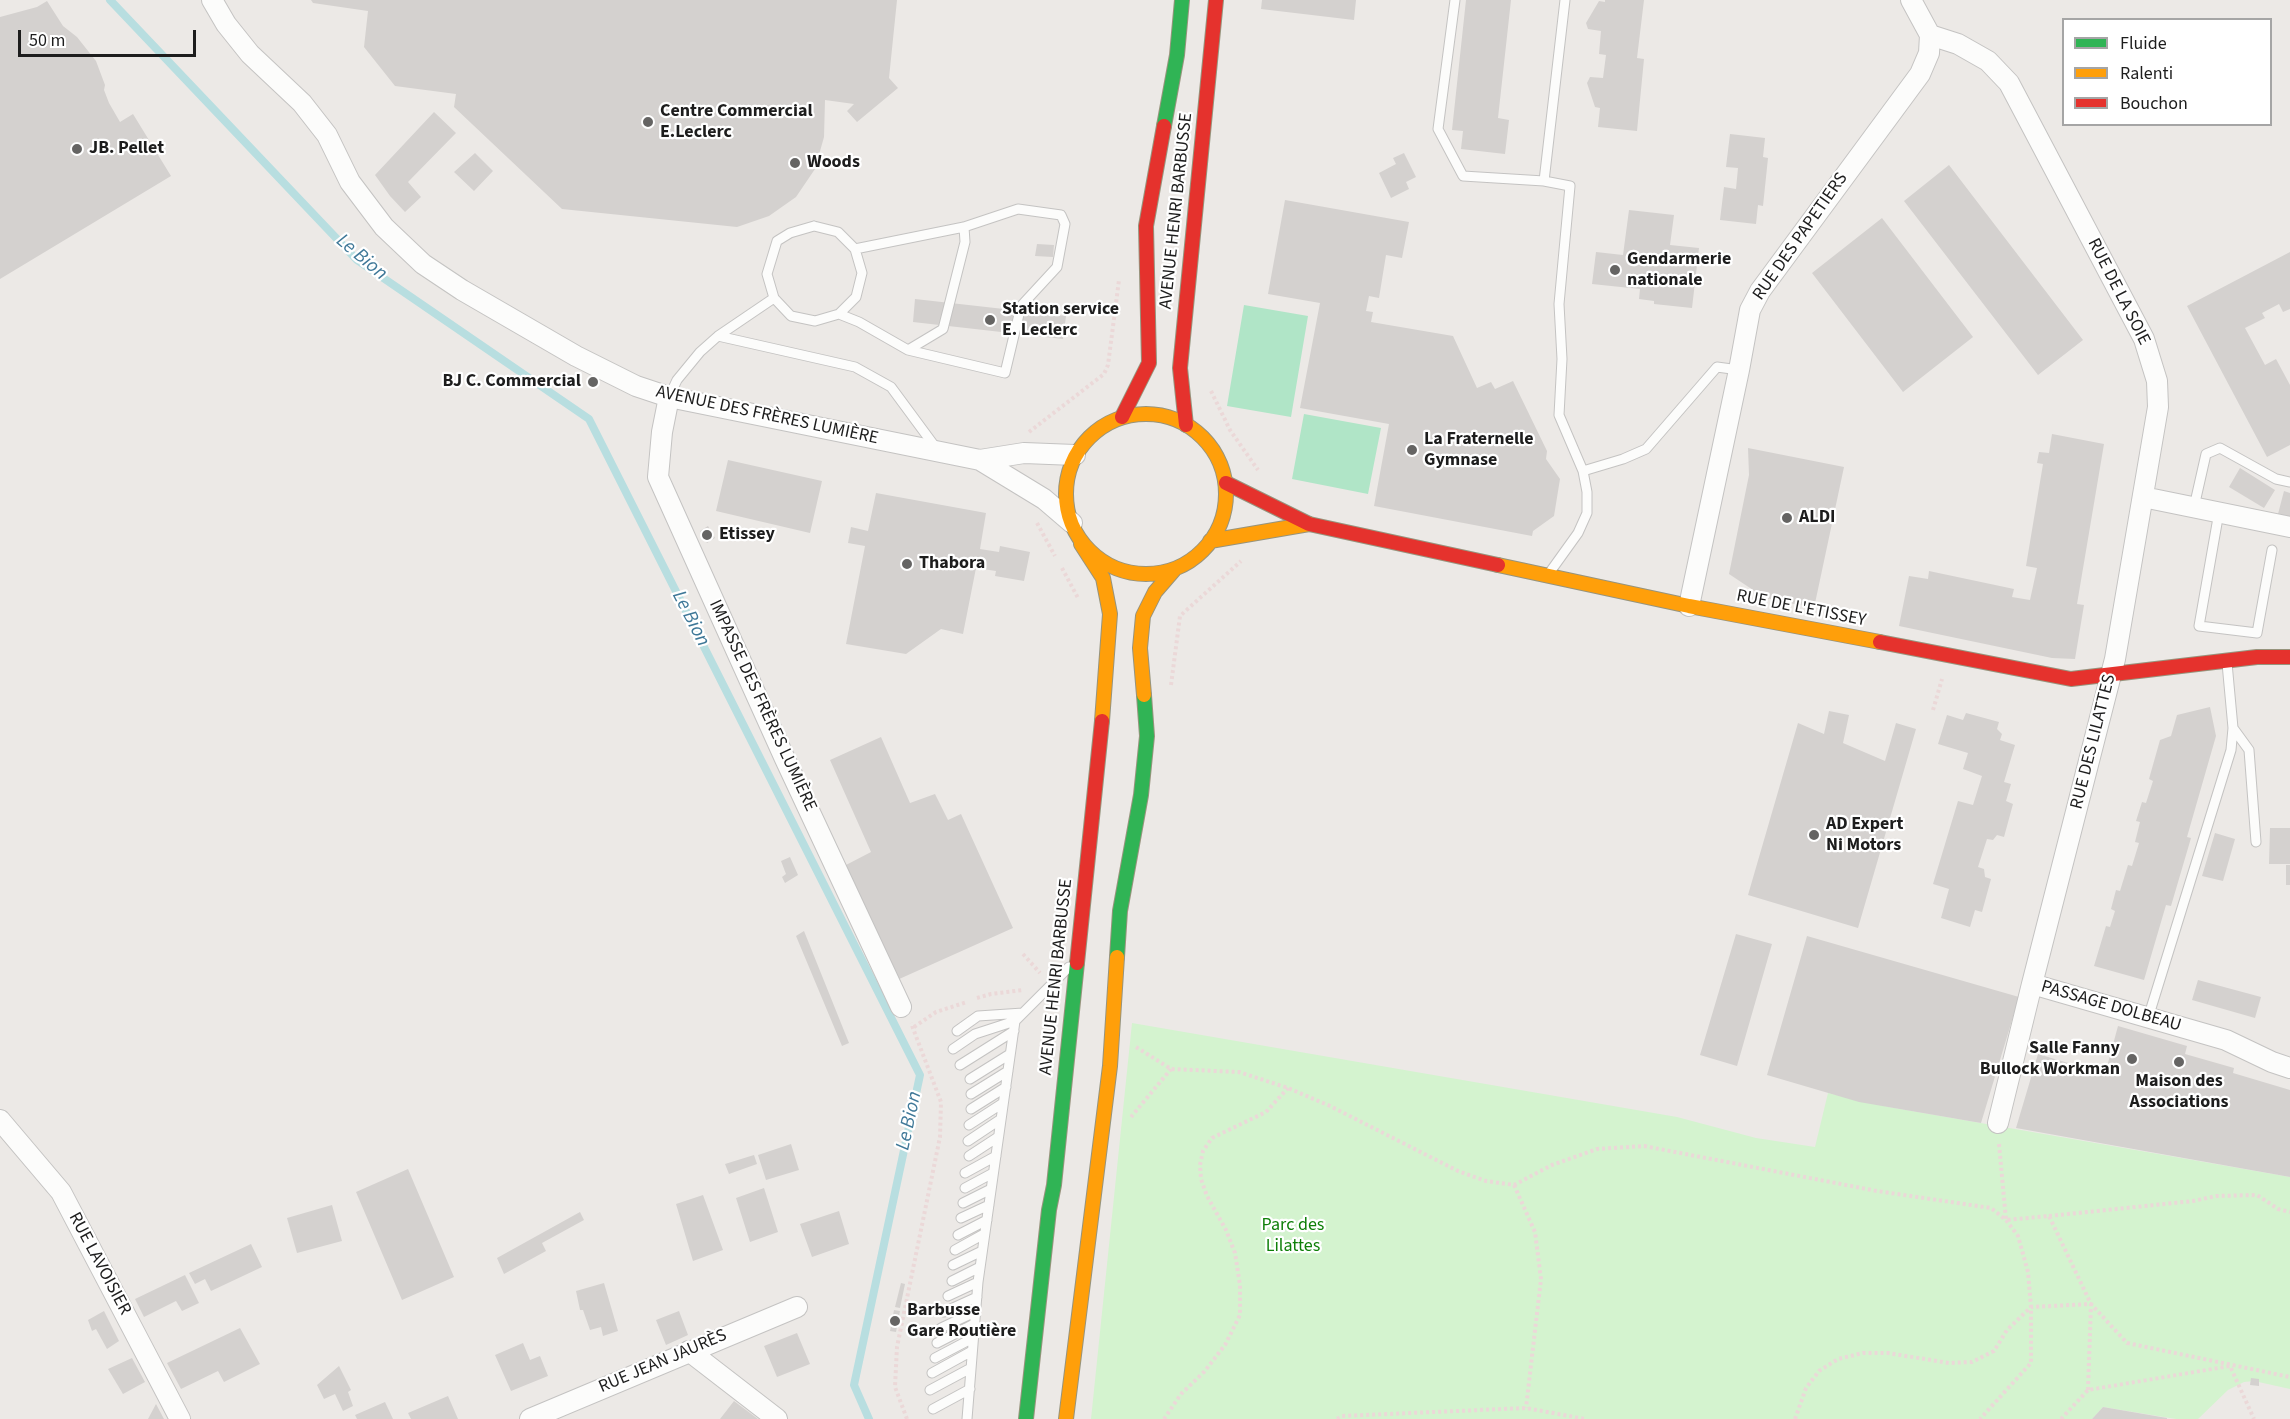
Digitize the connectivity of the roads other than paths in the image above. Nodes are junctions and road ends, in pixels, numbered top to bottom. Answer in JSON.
{"nodes":[{"id":1,"x":212,"y":0,"type":"edge"},
{"id":2,"x":1182,"y":0,"type":"edge"},
{"id":3,"x":1216,"y":0,"type":"edge"},
{"id":4,"x":1455,"y":0,"type":"edge"},
{"id":5,"x":1565,"y":0,"type":"edge"},
{"id":6,"x":1911,"y":0,"type":"edge"},
{"id":7,"x":1930,"y":35,"type":"junction"},
{"id":8,"x":1544,"y":181,"type":"junction"},
{"id":9,"x":964,"y":227,"type":"junction"},
{"id":10,"x":855,"y":249,"type":"junction"},
{"id":11,"x":774,"y":298,"type":"junction"},
{"id":12,"x":839,"y":314,"type":"junction"},
{"id":13,"x":718,"y":336,"type":"junction"},
{"id":14,"x":908,"y":350,"type":"junction"},
{"id":15,"x":1739,"y":370,"type":"junction"},
{"id":16,"x":669,"y":397,"type":"junction"},
{"id":17,"x":1122,"y":417,"type":"junction"},
{"id":18,"x":1186,"y":425,"type":"junction"},
{"id":19,"x":939,"y":452,"type":"junction"},
{"id":20,"x":1075,"y":455,"type":"junction"},
{"id":21,"x":980,"y":460,"type":"junction"},
{"id":22,"x":1583,"y":471,"type":"junction"},
{"id":23,"x":2290,"y":482,"type":"edge"},
{"id":24,"x":1226,"y":483,"type":"junction"},
{"id":25,"x":2143,"y":497,"type":"junction"},
{"id":26,"x":2194,"y":507,"type":"junction"},
{"id":27,"x":2219,"y":512,"type":"junction"},
{"id":28,"x":1072,"y":523,"type":"junction"},
{"id":29,"x":1309,"y":524,"type":"junction"},
{"id":30,"x":2290,"y":527,"type":"edge"},
{"id":31,"x":1210,"y":541,"type":"junction"},
{"id":32,"x":1081,"y":544,"type":"junction"},
{"id":33,"x":2272,"y":550,"type":"dead end"},
{"id":34,"x":1174,"y":570,"type":"junction"},
{"id":35,"x":1547,"y":576,"type":"junction"},
{"id":36,"x":1689,"y":606,"type":"junction"},
{"id":37,"x":2257,"y":646,"type":"junction"},
{"id":38,"x":2290,"y":657,"type":"edge"},
{"id":39,"x":2227,"y":660,"type":"junction"},
{"id":40,"x":2111,"y":674,"type":"junction"},
{"id":41,"x":2233,"y":728,"type":"junction"},
{"id":42,"x":2256,"y":842,"type":"dead end"},
{"id":43,"x":1077,"y":959,"type":"junction"},
{"id":44,"x":2032,"y":984,"type":"junction"},
{"id":45,"x":901,"y":1007,"type":"road end"},
{"id":46,"x":1023,"y":1013,"type":"junction"},
{"id":47,"x":2148,"y":1018,"type":"junction"},
{"id":48,"x":1014,"y":1026,"type":"junction"},
{"id":49,"x":957,"y":1031,"type":"dead end"},
{"id":50,"x":953,"y":1049,"type":"dead end"},
{"id":51,"x":1010,"y":1054,"type":"junction"},
{"id":52,"x":960,"y":1065,"type":"dead end"},
{"id":53,"x":2290,"y":1068,"type":"edge"},
{"id":54,"x":1008,"y":1071,"type":"junction"},
{"id":55,"x":970,"y":1079,"type":"dead end"},
{"id":56,"x":1006,"y":1087,"type":"junction"},
{"id":57,"x":971,"y":1094,"type":"dead end"},
{"id":58,"x":1003,"y":1102,"type":"junction"},
{"id":59,"x":971,"y":1109,"type":"dead end"},
{"id":60,"x":1001,"y":1119,"type":"junction"},
{"id":61,"x":0,"y":1120,"type":"edge"},
{"id":62,"x":1998,"y":1123,"type":"road end"},
{"id":63,"x":969,"y":1125,"type":"dead end"},
{"id":64,"x":998,"y":1137,"type":"junction"},
{"id":65,"x":968,"y":1141,"type":"dead end"},
{"id":66,"x":969,"y":1156,"type":"dead end"},
{"id":67,"x":996,"y":1156,"type":"junction"},
{"id":68,"x":965,"y":1173,"type":"dead end"},
{"id":69,"x":993,"y":1173,"type":"junction"},
{"id":70,"x":965,"y":1188,"type":"dead end"},
{"id":71,"x":991,"y":1189,"type":"junction"},
{"id":72,"x":963,"y":1203,"type":"dead end"},
{"id":73,"x":989,"y":1205,"type":"junction"},
{"id":74,"x":961,"y":1218,"type":"dead end"},
{"id":75,"x":987,"y":1220,"type":"junction"},
{"id":76,"x":958,"y":1234,"type":"dead end"},
{"id":77,"x":984,"y":1234,"type":"junction"},
{"id":78,"x":955,"y":1250,"type":"dead end"},
{"id":79,"x":982,"y":1251,"type":"junction"},
{"id":80,"x":953,"y":1265,"type":"dead end"},
{"id":81,"x":980,"y":1267,"type":"junction"},
{"id":82,"x":951,"y":1281,"type":"dead end"},
{"id":83,"x":978,"y":1282,"type":"junction"},
{"id":84,"x":948,"y":1296,"type":"dead end"},
{"id":85,"x":977,"y":1297,"type":"junction"},
{"id":86,"x":797,"y":1307,"type":"dead end"},
{"id":87,"x":944,"y":1312,"type":"dead end"},
{"id":88,"x":975,"y":1312,"type":"junction"},
{"id":89,"x":974,"y":1324,"type":"junction"},
{"id":90,"x":941,"y":1328,"type":"dead end"},
{"id":91,"x":973,"y":1338,"type":"junction"},
{"id":92,"x":937,"y":1343,"type":"dead end"},
{"id":93,"x":689,"y":1351,"type":"junction"},
{"id":94,"x":972,"y":1351,"type":"junction"},
{"id":95,"x":935,"y":1358,"type":"dead end"},
{"id":96,"x":971,"y":1368,"type":"junction"},
{"id":97,"x":932,"y":1373,"type":"dead end"},
{"id":98,"x":970,"y":1389,"type":"junction"},
{"id":99,"x":930,"y":1390,"type":"dead end"},
{"id":100,"x":933,"y":1409,"type":"dead end"},
{"id":101,"x":180,"y":1419,"type":"edge"},
{"id":102,"x":530,"y":1419,"type":"edge"},
{"id":103,"x":777,"y":1419,"type":"edge"},
{"id":104,"x":967,"y":1419,"type":"edge"},
{"id":105,"x":1026,"y":1419,"type":"edge"},
{"id":106,"x":1066,"y":1419,"type":"edge"}],
"edges":[{"from":1,"to":16,"type":"street","name":"AVENUE DES FRÈRES LUMIÈRE"},
{"from":2,"to":17,"type":"main road","name":"AVENUE HENRI BARBUSSE"},
{"from":3,"to":18,"type":"main road","name":"AVENUE HENRI BARBUSSE"},
{"from":4,"to":8,"type":"lane"},
{"from":5,"to":8,"type":"lane"},
{"from":6,"to":7,"type":"street"},
{"from":7,"to":15,"type":"street","name":"RUE DES PAPETIERS"},
{"from":7,"to":25,"type":"street","name":"RUE DE LA SOIE"},
{"from":8,"to":22,"type":"lane"},
{"from":9,"to":10,"type":"lane"},
{"from":9,"to":14,"type":"lane"},
{"from":9,"to":14,"type":"lane"},
{"from":10,"to":11,"type":"lane"},
{"from":10,"to":12,"type":"lane"},
{"from":11,"to":12,"type":"lane"},
{"from":11,"to":13,"type":"lane"},
{"from":12,"to":14,"type":"lane"},
{"from":13,"to":16,"type":"lane"},
{"from":13,"to":19,"type":"lane"},
{"from":15,"to":22,"type":"lane"},
{"from":15,"to":36,"type":"street","name":"RUE DES PAPETIERS"},
{"from":16,"to":19,"type":"street","name":"AVENUE DES FRÈRES LUMIÈRE"},
{"from":16,"to":45,"type":"street","name":"IMPASSE DES FRÈRES LUMIÈRE"},
{"from":17,"to":18,"type":"main road"},
{"from":17,"to":20,"type":"main road"},
{"from":18,"to":24,"type":"main road"},
{"from":19,"to":21,"type":"street","name":"AVENUE DES FRÈRES LUMIÈRE"},
{"from":20,"to":21,"type":"street","name":"AVENUE DES FRÈRES LUMIÈRE"},
{"from":20,"to":28,"type":"main road"},
{"from":21,"to":28,"type":"street","name":"AVENUE DES FRÈRES LUMIÈRE"},
{"from":22,"to":35,"type":"lane"},
{"from":23,"to":26,"type":"lane"},
{"from":24,"to":29,"type":"main road","name":"RUE DE L'ETISSEY"},
{"from":24,"to":31,"type":"main road"},
{"from":25,"to":26,"type":"street"},
{"from":25,"to":40,"type":"street","name":"RUE DES LILATTES"},
{"from":26,"to":27,"type":"street"},
{"from":27,"to":30,"type":"street"},
{"from":27,"to":37,"type":"lane"},
{"from":28,"to":32,"type":"main road"},
{"from":29,"to":31,"type":"main road","name":"RUE DE L'ETISSEY"},
{"from":29,"to":35,"type":"main road","name":"RUE DE L'ETISSEY"},
{"from":31,"to":34,"type":"main road"},
{"from":32,"to":34,"type":"main road"},
{"from":32,"to":43,"type":"main road","name":"AVENUE HENRI BARBUSSE"},
{"from":33,"to":37,"type":"lane"},
{"from":34,"to":106,"type":"main road"},
{"from":35,"to":36,"type":"main road","name":"RUE DE L'ETISSEY"},
{"from":36,"to":40,"type":"main road","name":"RUE DE L'ETISSEY"},
{"from":37,"to":38,"type":"main road","name":"RUE DE L'ETISSEY"},
{"from":37,"to":39,"type":"main road","name":"RUE DE L'ETISSEY"},
{"from":39,"to":40,"type":"main road","name":"RUE DE L'ETISSEY"},
{"from":39,"to":41,"type":"lane"},
{"from":40,"to":44,"type":"street","name":"RUE DES LILATTES"},
{"from":41,"to":42,"type":"lane"},
{"from":41,"to":47,"type":"lane"},
{"from":43,"to":46,"type":"lane"},
{"from":43,"to":105,"type":"main road","name":"AVENUE HENRI BARBUSSE"},
{"from":44,"to":47,"type":"street","name":"PASSAGE DOLBEAU"},
{"from":44,"to":62,"type":"street","name":"PASSAGE DOLBEAU"},
{"from":46,"to":48,"type":"lane"},
{"from":46,"to":49,"type":"lane"},
{"from":47,"to":53,"type":"street","name":"PASSAGE DOLBEAU"},
{"from":48,"to":50,"type":"lane"},
{"from":48,"to":51,"type":"lane"},
{"from":48,"to":52,"type":"lane"},
{"from":51,"to":54,"type":"lane"},
{"from":51,"to":55,"type":"lane"},
{"from":54,"to":56,"type":"lane"},
{"from":54,"to":57,"type":"lane"},
{"from":56,"to":58,"type":"lane"},
{"from":56,"to":59,"type":"lane"},
{"from":58,"to":60,"type":"lane"},
{"from":58,"to":63,"type":"lane"},
{"from":60,"to":64,"type":"lane"},
{"from":60,"to":65,"type":"lane"},
{"from":61,"to":101,"type":"street","name":"RUE LAVOISIER"},
{"from":64,"to":66,"type":"lane"},
{"from":64,"to":67,"type":"lane"},
{"from":67,"to":68,"type":"lane"},
{"from":67,"to":69,"type":"lane"},
{"from":69,"to":70,"type":"lane"},
{"from":69,"to":71,"type":"lane"},
{"from":71,"to":72,"type":"lane"},
{"from":71,"to":73,"type":"lane"},
{"from":73,"to":74,"type":"lane"},
{"from":73,"to":75,"type":"lane"},
{"from":75,"to":76,"type":"lane"},
{"from":75,"to":77,"type":"lane"},
{"from":77,"to":78,"type":"lane"},
{"from":77,"to":79,"type":"lane"},
{"from":79,"to":80,"type":"lane"},
{"from":79,"to":81,"type":"lane"},
{"from":81,"to":82,"type":"lane"},
{"from":81,"to":83,"type":"lane"},
{"from":83,"to":84,"type":"lane"},
{"from":83,"to":85,"type":"lane"},
{"from":85,"to":87,"type":"lane"},
{"from":85,"to":88,"type":"lane"},
{"from":86,"to":93,"type":"street","name":"RUE JEAN JAURÈS"},
{"from":88,"to":89,"type":"lane"},
{"from":88,"to":90,"type":"lane"},
{"from":89,"to":91,"type":"lane"},
{"from":89,"to":92,"type":"lane"},
{"from":91,"to":94,"type":"lane"},
{"from":91,"to":95,"type":"lane"},
{"from":93,"to":102,"type":"street","name":"RUE JEAN JAURÈS"},
{"from":93,"to":103,"type":"street"},
{"from":94,"to":96,"type":"lane"},
{"from":94,"to":97,"type":"lane"},
{"from":96,"to":98,"type":"lane"},
{"from":96,"to":99,"type":"lane"},
{"from":98,"to":100,"type":"lane"},
{"from":98,"to":104,"type":"lane"}]}
